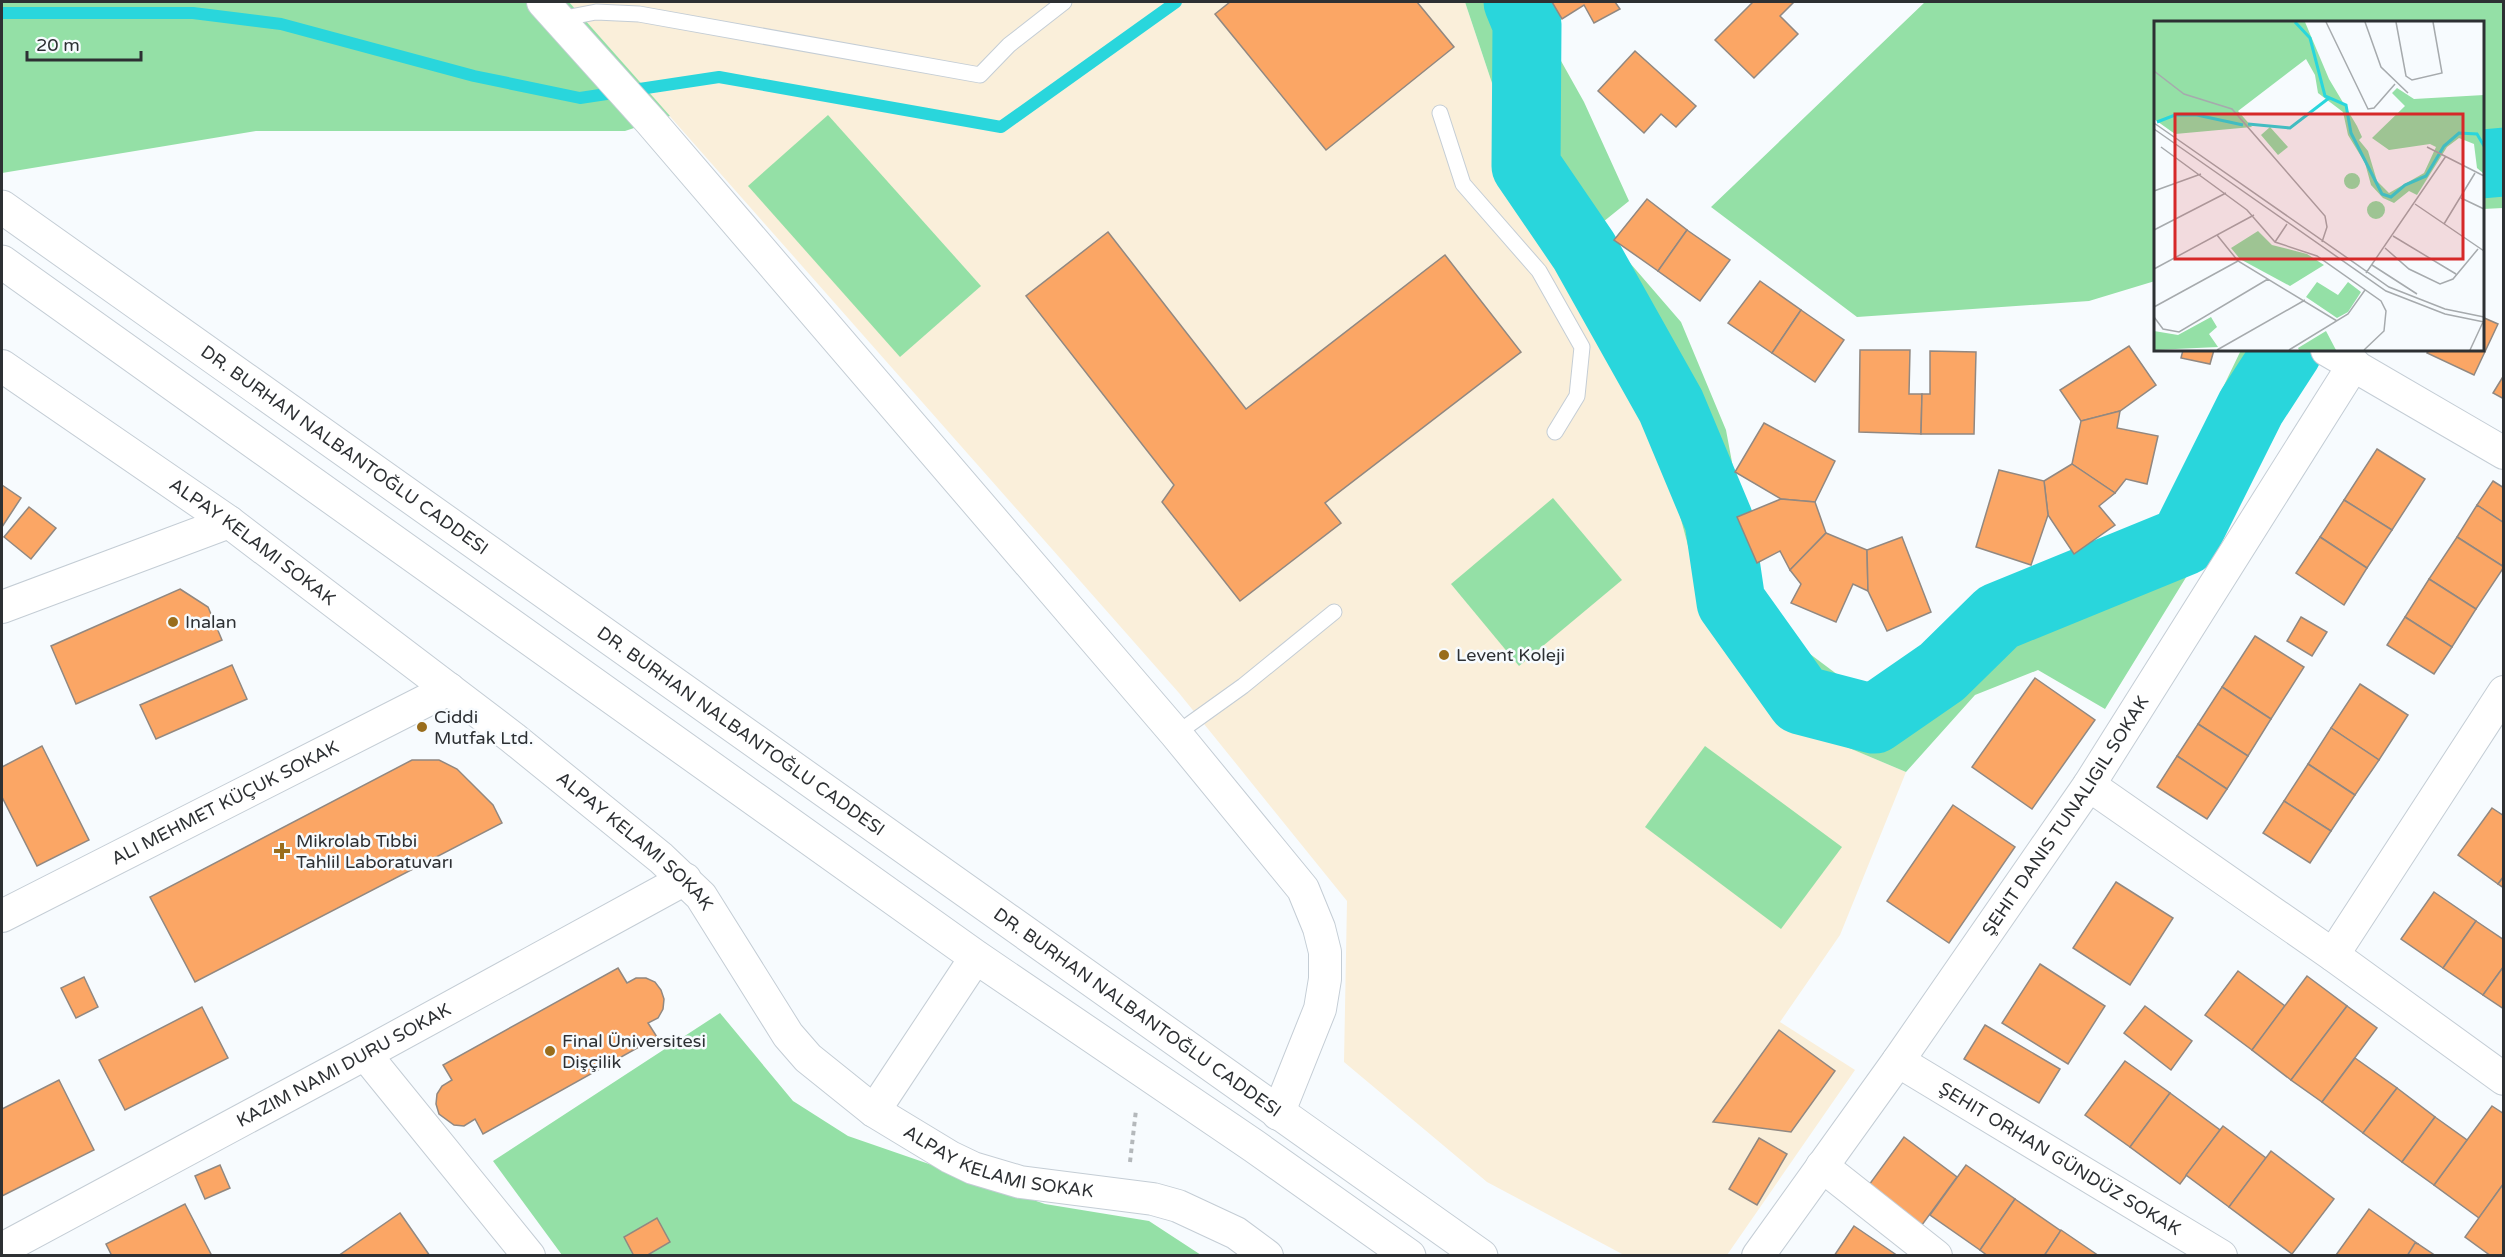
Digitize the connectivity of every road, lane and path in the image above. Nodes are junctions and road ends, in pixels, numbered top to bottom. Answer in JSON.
{"nodes":[{"id":1,"x":1064,"y":2,"type":"edge"},
{"id":2,"x":552,"y":10,"type":"edge"},
{"id":3,"x":1440,"y":113,"type":"dead end"},
{"id":4,"x":2,"y":207,"type":"edge"},
{"id":5,"x":2,"y":262,"type":"edge"},
{"id":6,"x":2338,"y":355,"type":"edge"},
{"id":7,"x":2,"y":366,"type":"edge"},
{"id":8,"x":1555,"y":432,"type":"dead end"},
{"id":9,"x":2504,"y":453,"type":"edge"},
{"id":10,"x":229,"y":522,"type":"junction"},
{"id":11,"x":2,"y":606,"type":"edge"},
{"id":12,"x":1334,"y":612,"type":"dead end"},
{"id":13,"x":449,"y":689,"type":"junction"},
{"id":14,"x":2504,"y":692,"type":"edge"},
{"id":15,"x":2493,"y":732,"type":"edge"},
{"id":16,"x":1176,"y":734,"type":"junction"},
{"id":17,"x":2089,"y":785,"type":"junction"},
{"id":18,"x":685,"y":879,"type":"junction"},
{"id":19,"x":2,"y":916,"type":"edge"},
{"id":20,"x":2333,"y":955,"type":"junction"},
{"id":21,"x":976,"y":957,"type":"junction"},
{"id":22,"x":365,"y":1054,"type":"junction"},
{"id":23,"x":1898,"y":1061,"type":"junction"},
{"id":24,"x":1153,"y":1077,"type":"junction"},
{"id":25,"x":2504,"y":1079,"type":"edge"},
{"id":26,"x":874,"y":1111,"type":"junction"},
{"id":27,"x":1278,"y":1114,"type":"junction"},
{"id":28,"x":1822,"y":1166,"type":"junction"},
{"id":29,"x":1128,"y":1196,"type":"junction"},
{"id":30,"x":2,"y":1249,"type":"edge"},
{"id":31,"x":529,"y":1256,"type":"edge"},
{"id":32,"x":1267,"y":1256,"type":"edge"},
{"id":33,"x":1409,"y":1256,"type":"edge"},
{"id":34,"x":1481,"y":1256,"type":"edge"},
{"id":35,"x":1758,"y":1256,"type":"edge"},
{"id":36,"x":1936,"y":1256,"type":"edge"},
{"id":37,"x":2221,"y":1256,"type":"edge"}],
"edges":[{"from":1,"to":2,"type":"lane"},
{"from":2,"to":16,"type":"street"},
{"from":3,"to":8,"type":"lane"},
{"from":4,"to":27,"type":"main road","name":"DR. BURHAN NALBANTOĞLU CADDESI"},
{"from":5,"to":21,"type":"main road"},
{"from":6,"to":9,"type":"street"},
{"from":6,"to":17,"type":"street"},
{"from":7,"to":10,"type":"street","name":"ALPAY KELAMI SOKAK"},
{"from":10,"to":11,"type":"street"},
{"from":10,"to":13,"type":"street","name":"ALPAY KELAMI SOKAK"},
{"from":12,"to":16,"type":"lane"},
{"from":13,"to":18,"type":"street","name":"ALPAY KELAMI SOKAK"},
{"from":13,"to":19,"type":"street","name":"ALI MEHMET KÜÇUK SOKAK"},
{"from":14,"to":15,"type":"street"},
{"from":15,"to":20,"type":"street"},
{"from":16,"to":27,"type":"street"},
{"from":17,"to":20,"type":"street"},
{"from":17,"to":23,"type":"street"},
{"from":18,"to":22,"type":"street"},
{"from":18,"to":26,"type":"street","name":"ALPAY KELAMI SOKAK"},
{"from":20,"to":25,"type":"street"},
{"from":21,"to":24,"type":"main road"},
{"from":21,"to":26,"type":"street"},
{"from":22,"to":30,"type":"street"},
{"from":22,"to":31,"type":"street"},
{"from":23,"to":28,"type":"street"},
{"from":23,"to":37,"type":"street","name":"ŞEHIT ORHAN GÜNDÜZ SOKAK"},
{"from":24,"to":29,"type":"path"},
{"from":24,"to":33,"type":"main road"},
{"from":26,"to":29,"type":"street","name":"ALPAY KELAMI SOKAK"},
{"from":27,"to":34,"type":"main road","name":"DR. BURHAN NALBANTOĞLU CADDESI"},
{"from":28,"to":35,"type":"street"},
{"from":28,"to":36,"type":"street"},
{"from":29,"to":32,"type":"street","name":"ALPAY KELAMI SOKAK"}]}
